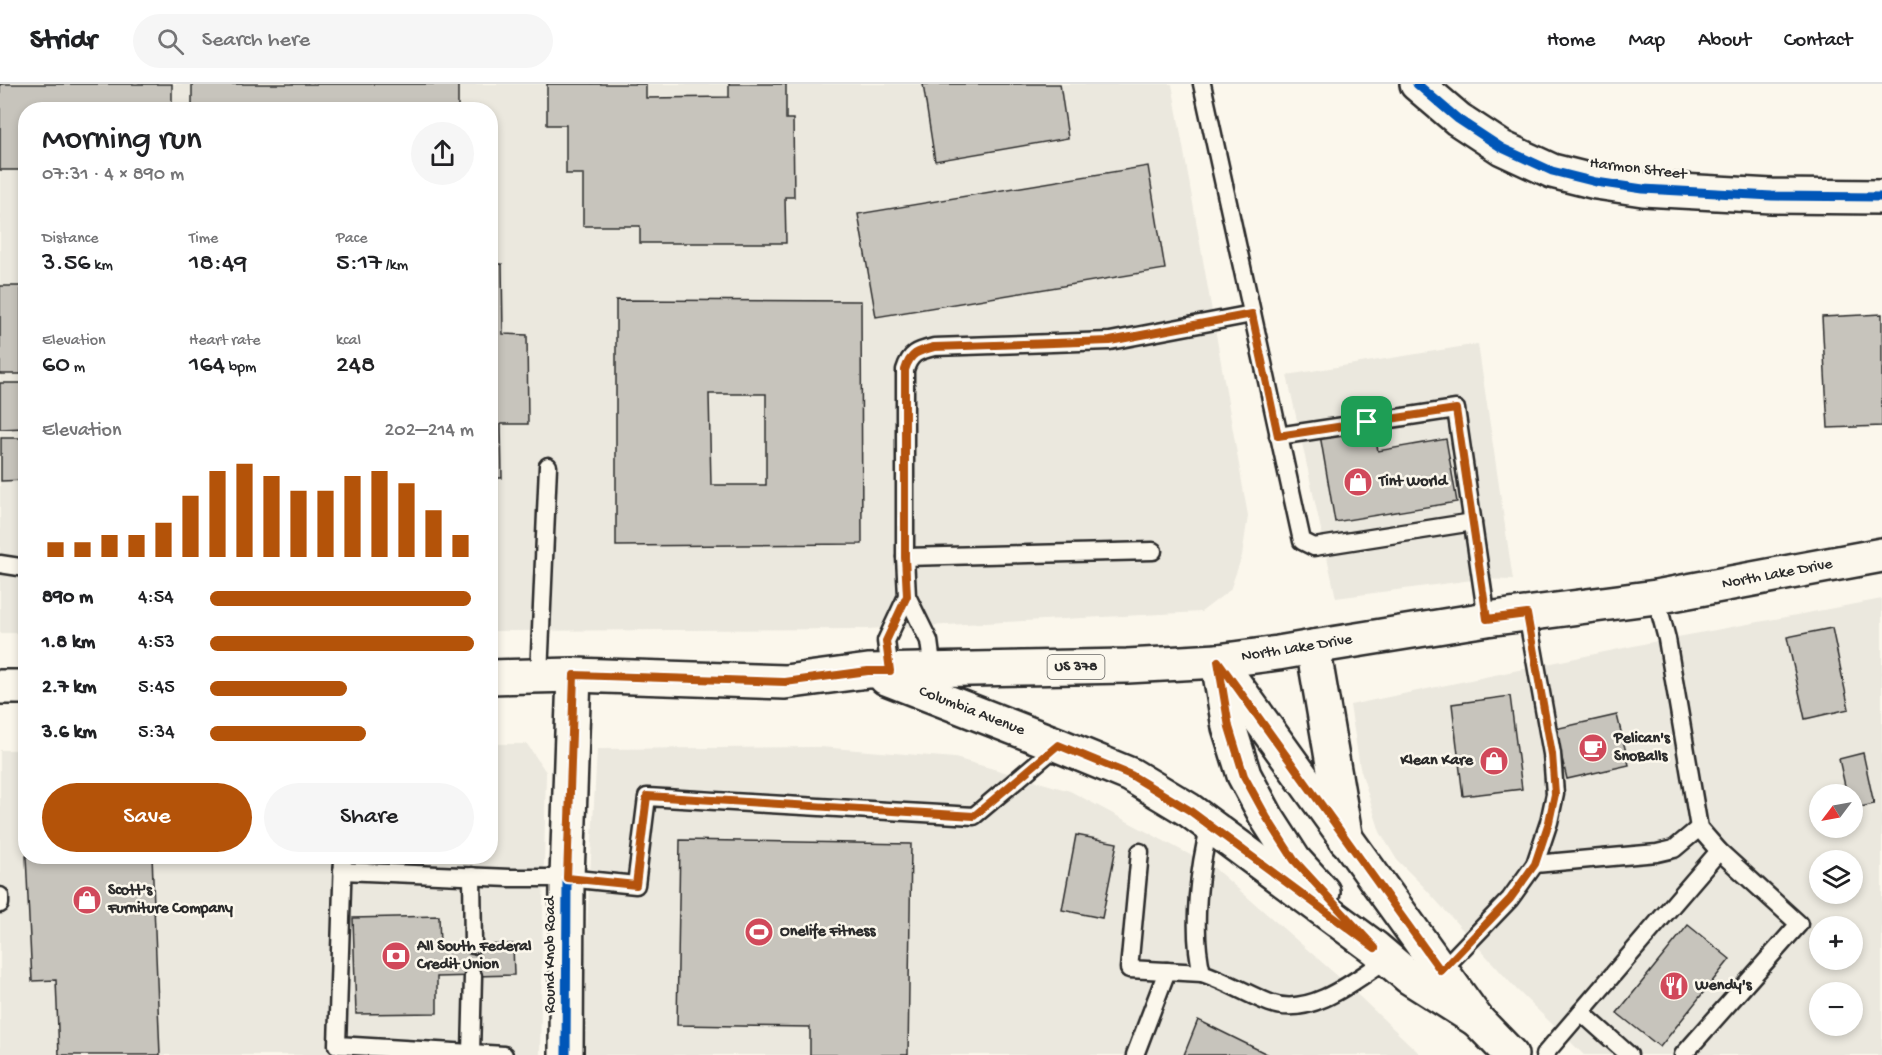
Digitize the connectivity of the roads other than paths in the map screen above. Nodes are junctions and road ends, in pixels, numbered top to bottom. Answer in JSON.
{"nodes":[{"id":1,"x":1202,"y":84,"type":"edge"},
{"id":2,"x":1417,"y":84,"type":"edge"},
{"id":3,"x":1882,"y":197,"type":"edge"},
{"id":4,"x":1252,"y":314,"type":"junction"},
{"id":5,"x":1278,"y":436,"type":"junction"},
{"id":6,"x":548,"y":466,"type":"dead end"},
{"id":7,"x":1473,"y":522,"type":"junction"},
{"id":8,"x":1153,"y":551,"type":"dead end"},
{"id":9,"x":1882,"y":555,"type":"edge"},
{"id":10,"x":905,"y":557,"type":"junction"},
{"id":11,"x":0,"y":564,"type":"edge"},
{"id":12,"x":18,"y":567,"type":"edge"},
{"id":13,"x":907,"y":596,"type":"junction"},
{"id":14,"x":1656,"y":597,"type":"junction"},
{"id":15,"x":1527,"y":614,"type":"junction"},
{"id":16,"x":1487,"y":619,"type":"junction"},
{"id":17,"x":1313,"y":647,"type":"junction"},
{"id":18,"x":1218,"y":661,"type":"junction"},
{"id":19,"x":879,"y":671,"type":"junction"},
{"id":20,"x":933,"y":671,"type":"junction"},
{"id":21,"x":574,"y":675,"type":"junction"},
{"id":22,"x":539,"y":676,"type":"junction"},
{"id":23,"x":498,"y":677,"type":"edge"},
{"id":24,"x":0,"y":687,"type":"edge"},
{"id":25,"x":18,"y":687,"type":"edge"},
{"id":26,"x":1058,"y":745,"type":"junction"},
{"id":27,"x":1210,"y":825,"type":"junction"},
{"id":28,"x":1699,"y":828,"type":"junction"},
{"id":29,"x":1346,"y":840,"type":"junction"},
{"id":30,"x":1719,"y":851,"type":"junction"},
{"id":31,"x":1140,"y":852,"type":"dead end"},
{"id":32,"x":342,"y":864,"type":"edge"},
{"id":33,"x":1535,"y":864,"type":"junction"},
{"id":34,"x":472,"y":876,"type":"junction"},
{"id":35,"x":567,"y":878,"type":"junction"},
{"id":36,"x":0,"y":896,"type":"edge"},
{"id":37,"x":0,"y":904,"type":"edge"},
{"id":38,"x":473,"y":945,"type":"dead end"},
{"id":39,"x":1381,"y":954,"type":"junction"},
{"id":40,"x":1167,"y":971,"type":"junction"},
{"id":41,"x":1441,"y":971,"type":"junction"},
{"id":42,"x":1202,"y":972,"type":"junction"},
{"id":43,"x":473,"y":976,"type":"dead end"},
{"id":44,"x":1581,"y":1012,"type":"junction"},
{"id":45,"x":1477,"y":1020,"type":"junction"},
{"id":46,"x":471,"y":1053,"type":"junction"},
{"id":47,"x":504,"y":1055,"type":"edge"},
{"id":48,"x":566,"y":1055,"type":"edge"},
{"id":49,"x":1135,"y":1055,"type":"edge"},
{"id":50,"x":1511,"y":1055,"type":"edge"},
{"id":51,"x":1544,"y":1055,"type":"edge"},
{"id":52,"x":1629,"y":1055,"type":"edge"},
{"id":53,"x":1683,"y":1055,"type":"edge"}],
"edges":[{"from":1,"to":4,"type":"lane"},
{"from":2,"to":3,"type":"main road","name":"Harmon Street"},
{"from":4,"to":5,"type":"lane"},
{"from":4,"to":10,"type":"lane"},
{"from":5,"to":7,"type":"lane"},
{"from":5,"to":7,"type":"lane"},
{"from":6,"to":22,"type":"lane"},
{"from":7,"to":16,"type":"lane"},
{"from":8,"to":10,"type":"lane"},
{"from":9,"to":14,"type":"main road","name":"North Lake Drive"},
{"from":10,"to":13,"type":"lane"},
{"from":11,"to":12,"type":"lane"},
{"from":13,"to":19,"type":"lane"},
{"from":13,"to":20,"type":"lane"},
{"from":14,"to":15,"type":"main road","name":"North Lake Drive"},
{"from":14,"to":28,"type":"lane"},
{"from":15,"to":16,"type":"main road","name":"North Lake Drive"},
{"from":15,"to":33,"type":"lane"},
{"from":16,"to":17,"type":"main road","name":"North Lake Drive"},
{"from":17,"to":18,"type":"main road","name":"North Lake Drive","number":"US 378"},
{"from":17,"to":29,"type":"main road"},
{"from":18,"to":20,"type":"main road","name":"North Lake Drive","number":"US 378"},
{"from":18,"to":29,"type":"main road","name":"Columbia Avenue","number":"US 378"},
{"from":18,"to":39,"type":"main road","name":"Columbia Avenue"},
{"from":19,"to":20,"type":"main road","name":"North Lake Drive","number":"US 378"},
{"from":19,"to":21,"type":"main road","name":"North Lake Drive","number":"US 378"},
{"from":19,"to":26,"type":"main road","name":"Columbia Avenue","number":"US 378"},
{"from":21,"to":22,"type":"main road","name":"North Lake Drive","number":"US 378"},
{"from":21,"to":35,"type":"main road","name":"Round Knob Road"},
{"from":22,"to":23,"type":"main road","name":"North Lake Drive","number":"US 378"},
{"from":24,"to":25,"type":"main road"},
{"from":26,"to":27,"type":"main road","name":"Columbia Avenue","number":"US 378"},
{"from":26,"to":35,"type":"lane"},
{"from":27,"to":39,"type":"main road","name":"Columbia Avenue","number":"US 378"},
{"from":27,"to":42,"type":"lane"},
{"from":28,"to":30,"type":"lane"},
{"from":28,"to":33,"type":"lane"},
{"from":29,"to":41,"type":"main road","name":"Columbia Avenue","number":"US 378"},
{"from":30,"to":44,"type":"lane"},
{"from":30,"to":53,"type":"lane"},
{"from":31,"to":40,"type":"lane"},
{"from":32,"to":34,"type":"lane"},
{"from":32,"to":46,"type":"lane"},
{"from":33,"to":41,"type":"lane"},
{"from":34,"to":35,"type":"lane"},
{"from":34,"to":38,"type":"lane"},
{"from":35,"to":48,"type":"main road","name":"Round Knob Road"},
{"from":36,"to":37,"type":"lane"},
{"from":39,"to":42,"type":"lane"},
{"from":39,"to":45,"type":"main road","name":"Columbia Avenue","number":"US 378"},
{"from":40,"to":42,"type":"lane"},
{"from":40,"to":49,"type":"lane"},
{"from":41,"to":45,"type":"main road","name":"Columbia Avenue","number":"US 378"},
{"from":43,"to":46,"type":"lane"},
{"from":44,"to":51,"type":"lane"},
{"from":44,"to":52,"type":"lane"},
{"from":45,"to":50,"type":"main road","name":"Columbia Avenue","number":"US 378"},
{"from":46,"to":47,"type":"lane"}]}
